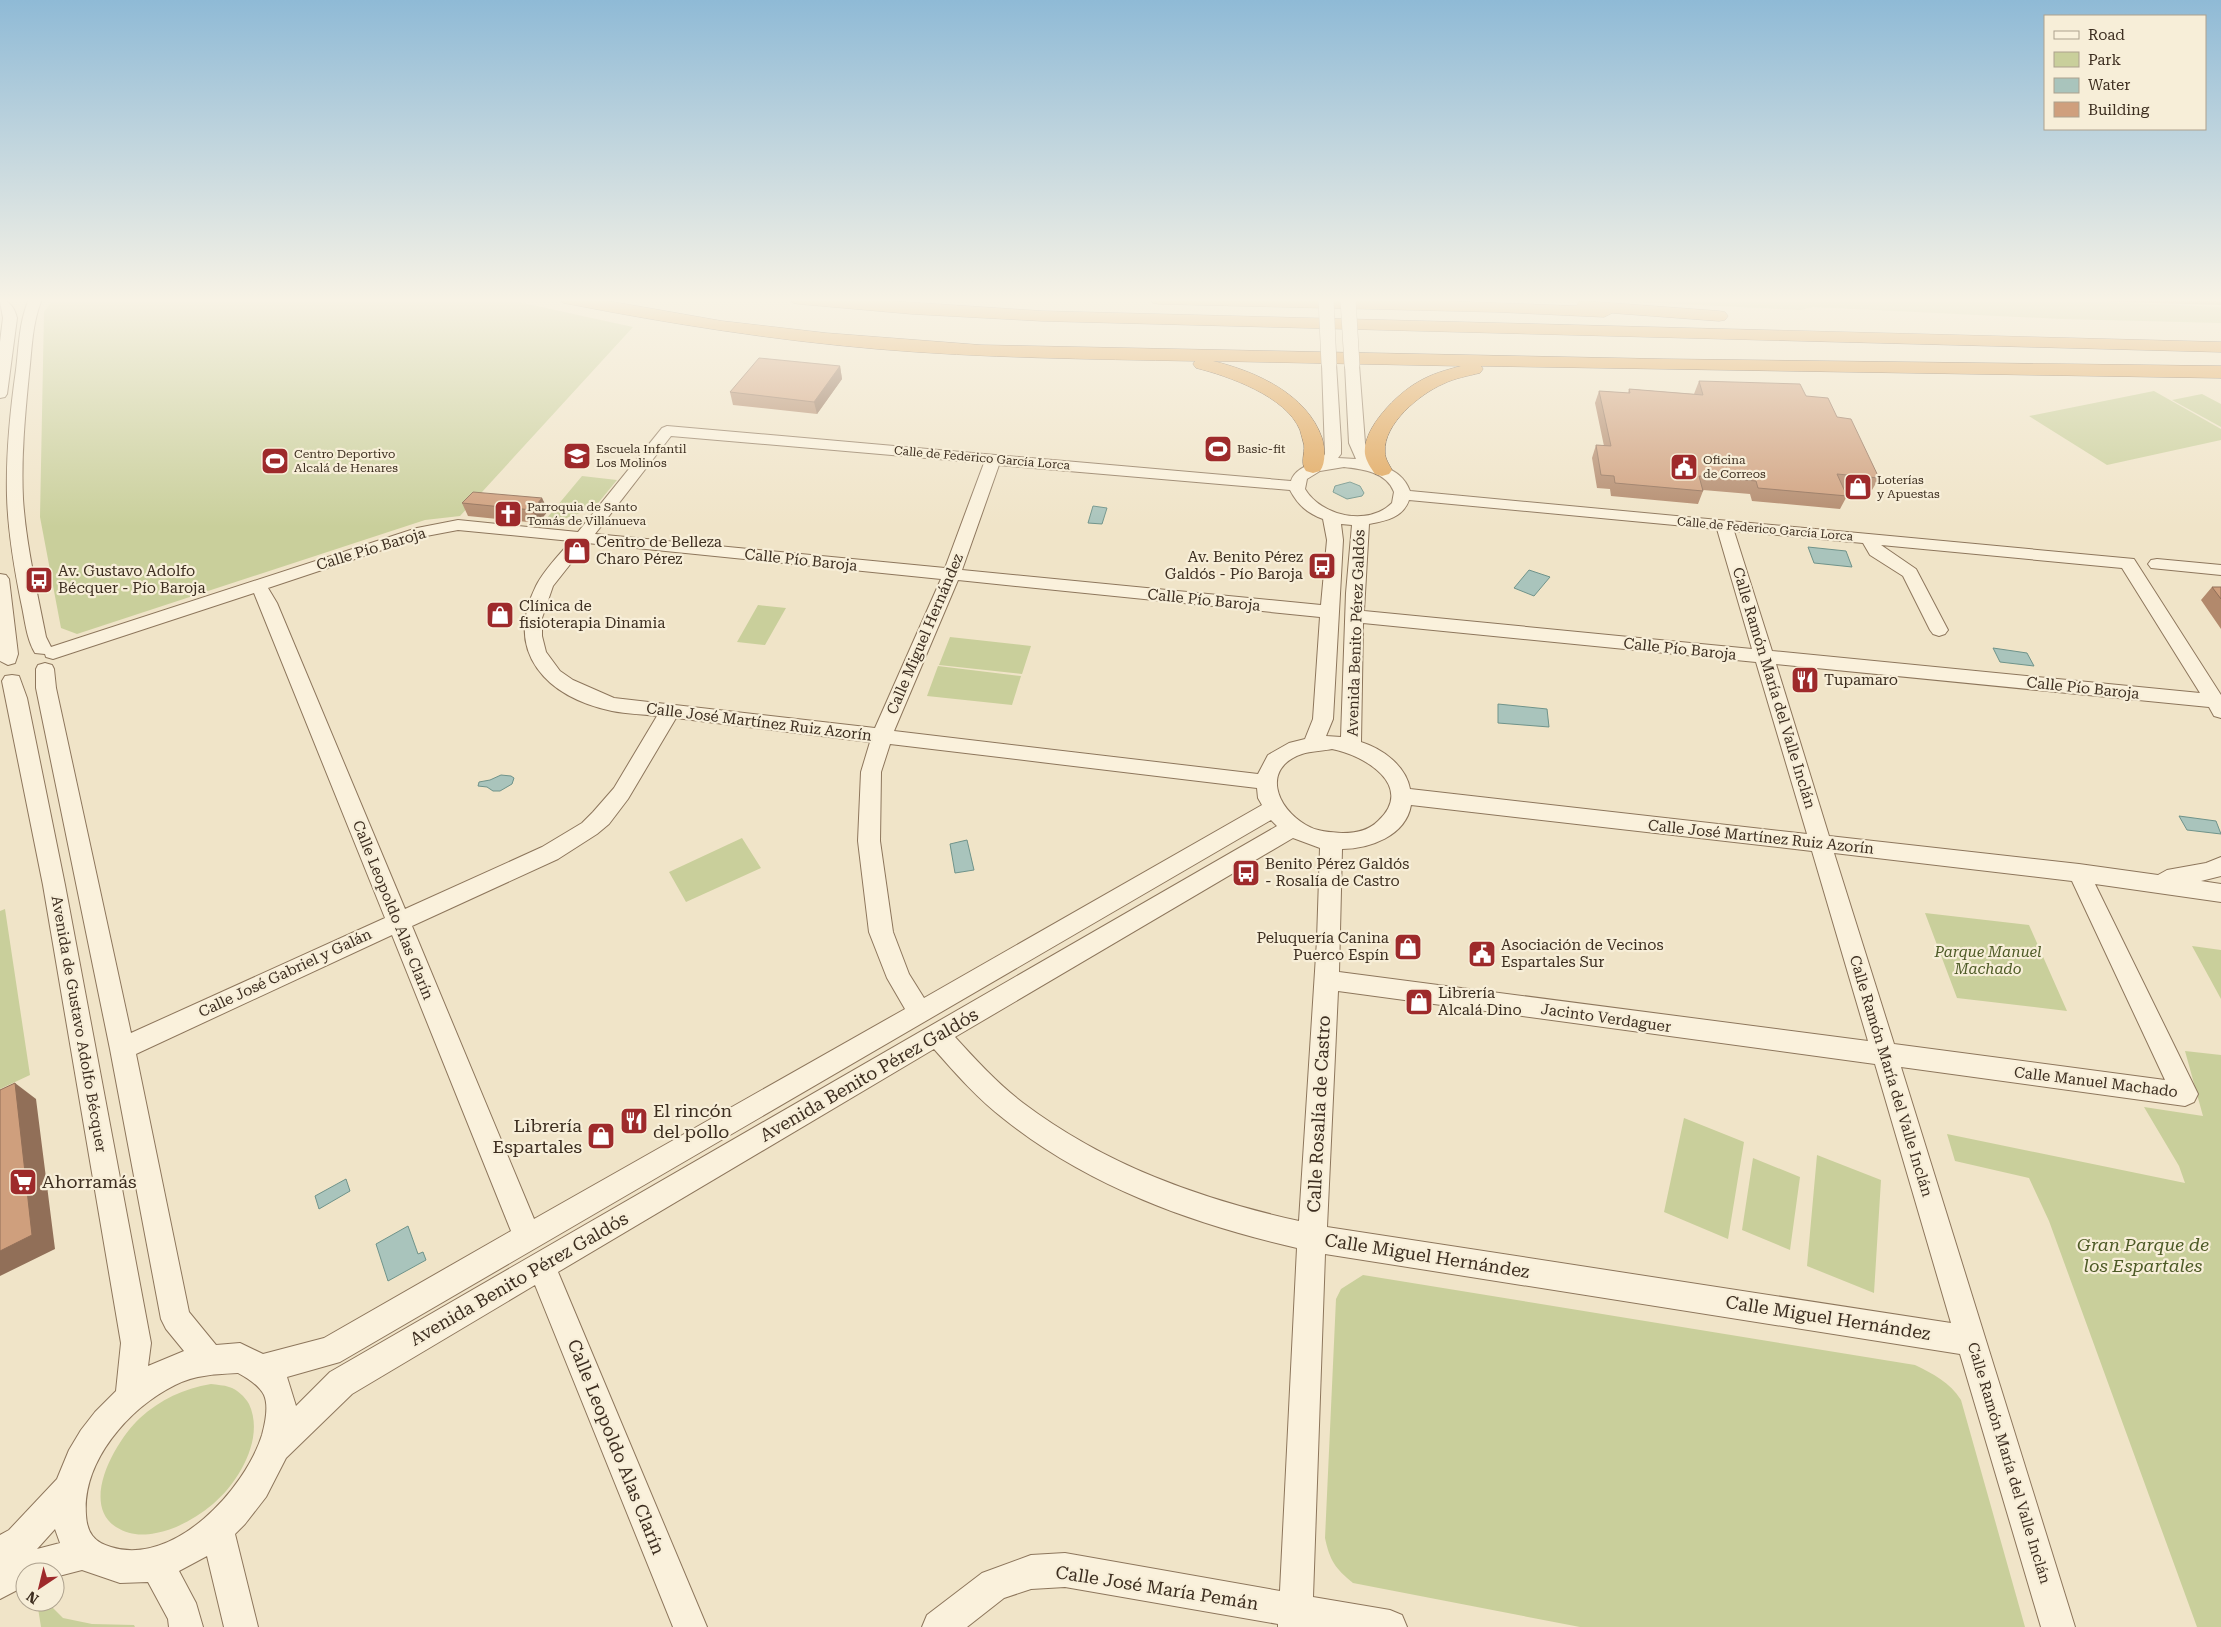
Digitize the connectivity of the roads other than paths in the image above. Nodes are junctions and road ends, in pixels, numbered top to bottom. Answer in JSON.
{"nodes":[{"id":1,"x":3,"y":375,"type":"edge"},
{"id":2,"x":22,"y":375,"type":"edge"},
{"id":3,"x":1239,"y":375,"type":"edge"},
{"id":4,"x":1330,"y":375,"type":"edge"},
{"id":5,"x":1353,"y":375,"type":"edge"},
{"id":6,"x":1454,"y":375,"type":"edge"},
{"id":7,"x":0,"y":394,"type":"edge"},
{"id":8,"x":667,"y":430,"type":"joint"},
{"id":9,"x":993,"y":460,"type":"junction"},
{"id":10,"x":1320,"y":465,"type":"junction"},
{"id":11,"x":1376,"y":468,"type":"junction"},
{"id":12,"x":1296,"y":486,"type":"junction"},
{"id":13,"x":1403,"y":495,"type":"junction"},
{"id":14,"x":1331,"y":517,"type":"junction"},
{"id":15,"x":1361,"y":521,"type":"junction"},
{"id":16,"x":1724,"y":524,"type":"junction"},
{"id":17,"x":582,"y":538,"type":"junction"},
{"id":18,"x":1868,"y":538,"type":"junction"},
{"id":19,"x":2157,"y":564,"type":"dead end"},
{"id":20,"x":2221,"y":570,"type":"edge"},
{"id":21,"x":951,"y":575,"type":"junction"},
{"id":22,"x":0,"y":579,"type":"edge"},
{"id":23,"x":258,"y":585,"type":"junction"},
{"id":24,"x":1329,"y":612,"type":"junction"},
{"id":25,"x":1354,"y":616,"type":"junction"},
{"id":26,"x":1939,"y":630,"type":"dead end"},
{"id":27,"x":47,"y":657,"type":"junction"},
{"id":28,"x":1764,"y":657,"type":"junction"},
{"id":29,"x":3,"y":672,"type":"edge"},
{"id":30,"x":2219,"y":705,"type":"edge"},
{"id":31,"x":670,"y":711,"type":"junction"},
{"id":32,"x":882,"y":736,"type":"junction"},
{"id":33,"x":1313,"y":743,"type":"junction"},
{"id":34,"x":1351,"y":746,"type":"junction"},
{"id":35,"x":1266,"y":782,"type":"junction"},
{"id":36,"x":1402,"y":796,"type":"junction"},
{"id":37,"x":1272,"y":808,"type":"junction"},
{"id":38,"x":1292,"y":828,"type":"junction"},
{"id":39,"x":1331,"y":841,"type":"junction"},
{"id":40,"x":1820,"y":843,"type":"junction"},
{"id":41,"x":2221,"y":866,"type":"edge"},
{"id":42,"x":2078,"y":872,"type":"junction"},
{"id":43,"x":2119,"y":880,"type":"junction"},
{"id":44,"x":2221,"y":893,"type":"edge"},
{"id":45,"x":397,"y":922,"type":"junction"},
{"id":46,"x":1327,"y":980,"type":"junction"},
{"id":47,"x":920,"y":1012,"type":"junction"},
{"id":48,"x":938,"y":1036,"type":"junction"},
{"id":49,"x":122,"y":1049,"type":"junction"},
{"id":50,"x":1885,"y":1055,"type":"junction"},
{"id":51,"x":527,"y":1236,"type":"junction"},
{"id":52,"x":1312,"y":1238,"type":"junction"},
{"id":53,"x":542,"y":1267,"type":"junction"},
{"id":54,"x":1972,"y":1341,"type":"junction"},
{"id":55,"x":209,"y":1359,"type":"junction"},
{"id":56,"x":262,"y":1369,"type":"junction"},
{"id":57,"x":130,"y":1398,"type":"junction"},
{"id":58,"x":277,"y":1446,"type":"junction"},
{"id":59,"x":70,"y":1489,"type":"junction"},
{"id":60,"x":217,"y":1529,"type":"junction"},
{"id":61,"x":84,"y":1553,"type":"junction"},
{"id":62,"x":0,"y":1554,"type":"edge"},
{"id":63,"x":156,"y":1563,"type":"junction"},
{"id":64,"x":0,"y":1582,"type":"edge"},
{"id":65,"x":1296,"y":1618,"type":"edge"},
{"id":66,"x":186,"y":1627,"type":"edge"},
{"id":67,"x":241,"y":1627,"type":"edge"},
{"id":68,"x":690,"y":1627,"type":"edge"},
{"id":69,"x":939,"y":1627,"type":"edge"},
{"id":70,"x":1390,"y":1627,"type":"edge"},
{"id":71,"x":2058,"y":1627,"type":"edge"}],
"edges":[{"from":1,"to":7,"type":"street"},
{"from":2,"to":27,"type":"street"},
{"from":3,"to":10,"type":"highway"},
{"from":4,"to":10,"type":"street","bridge":true},
{"from":5,"to":11,"type":"street","bridge":true},
{"from":6,"to":11,"type":"highway"},
{"from":8,"to":9,"type":"street","name":"Calle de Federico García Lorca"},
{"from":8,"to":17,"type":"street","name":"Calle José Martínez Ruiz Azorín"},
{"from":9,"to":12,"type":"street","name":"Calle de Federico García Lorca"},
{"from":9,"to":21,"type":"street","name":"Calle Miguel Hernández"},
{"from":10,"to":11,"type":"street"},
{"from":10,"to":12,"type":"street"},
{"from":11,"to":13,"type":"street"},
{"from":12,"to":14,"type":"street"},
{"from":13,"to":15,"type":"street"},
{"from":13,"to":16,"type":"street","name":"Calle de Federico García Lorca"},
{"from":14,"to":15,"type":"street"},
{"from":14,"to":24,"type":"street","name":"Avenida Benito Pérez Galdós"},
{"from":15,"to":25,"type":"street","name":"Avenida Benito Pérez Galdós"},
{"from":16,"to":18,"type":"street","name":"Calle de Federico García Lorca"},
{"from":16,"to":28,"type":"street","name":"Calle Ramón María del Valle Inclán"},
{"from":17,"to":21,"type":"street","name":"Calle Pío Baroja"},
{"from":17,"to":23,"type":"street","name":"Calle Pío Baroja"},
{"from":17,"to":31,"type":"street","name":"Calle José Martínez Ruiz Azorín"},
{"from":18,"to":26,"type":"street"},
{"from":18,"to":30,"type":"street","name":"Calle de Federico García Lorca"},
{"from":19,"to":20,"type":"street"},
{"from":21,"to":24,"type":"street","name":"Calle Pío Baroja"},
{"from":21,"to":32,"type":"street","name":"Calle Miguel Hernández"},
{"from":22,"to":29,"type":"street","name":"Avenida de Gustavo Adolfo Bécquer"},
{"from":23,"to":27,"type":"street","name":"Calle Pío Baroja"},
{"from":23,"to":45,"type":"street","name":"Calle Leopoldo Alas Clarín"},
{"from":24,"to":33,"type":"street","name":"Avenida Benito Pérez Galdós"},
{"from":25,"to":28,"type":"street","name":"Calle Pío Baroja"},
{"from":25,"to":34,"type":"street","name":"Avenida Benito Pérez Galdós"},
{"from":27,"to":29,"type":"street"},
{"from":27,"to":29,"type":"street"},
{"from":27,"to":49,"type":"street"},
{"from":28,"to":30,"type":"street","name":"Calle Pío Baroja"},
{"from":28,"to":40,"type":"street","name":"Calle Ramón María del Valle Inclán"},
{"from":29,"to":57,"type":"street","name":"Avenida de Gustavo Adolfo Bécquer"},
{"from":31,"to":32,"type":"street","name":"Calle José Martínez Ruiz Azorín"},
{"from":31,"to":45,"type":"street","name":"Calle José Gabriel y Galán"},
{"from":32,"to":35,"type":"street","name":"Calle José Martínez Ruiz Azorín"},
{"from":32,"to":47,"type":"street","name":"Calle Miguel Hernández"},
{"from":33,"to":34,"type":"street"},
{"from":33,"to":35,"type":"street"},
{"from":34,"to":36,"type":"street"},
{"from":35,"to":37,"type":"street"},
{"from":36,"to":39,"type":"street"},
{"from":36,"to":40,"type":"street","name":"Calle José Martínez Ruiz Azorín"},
{"from":37,"to":38,"type":"street"},
{"from":37,"to":47,"type":"street","name":"Avenida Benito Pérez Galdós"},
{"from":38,"to":39,"type":"street"},
{"from":38,"to":48,"type":"street","name":"Avenida Benito Pérez Galdós"},
{"from":39,"to":46,"type":"street","name":"Calle Rosalía de Castro"},
{"from":40,"to":42,"type":"street","name":"Calle José Martínez Ruiz Azorín"},
{"from":40,"to":50,"type":"street","name":"Calle Ramón María del Valle Inclán"},
{"from":41,"to":43,"type":"street","name":"Calle José Martínez Ruiz Azorín"},
{"from":42,"to":43,"type":"street","name":"Calle José Martínez Ruiz Azorín"},
{"from":42,"to":50,"type":"street","name":"Calle Manuel Machado"},
{"from":43,"to":44,"type":"street","name":"Calle José Martínez Ruiz Azorín"},
{"from":45,"to":49,"type":"street","name":"Calle José Gabriel y Galán"},
{"from":45,"to":51,"type":"street","name":"Calle Leopoldo Alas Clarín"},
{"from":46,"to":50,"type":"street","name":"Jacinto Verdaguer"},
{"from":46,"to":52,"type":"street","name":"Calle Rosalía de Castro"},
{"from":47,"to":51,"type":"street","name":"Avenida Benito Pérez Galdós"},
{"from":48,"to":52,"type":"street","name":"Calle Miguel Hernández"},
{"from":48,"to":53,"type":"street","name":"Avenida Benito Pérez Galdós"},
{"from":49,"to":55,"type":"street"},
{"from":50,"to":54,"type":"street","name":"Calle Ramón María del Valle Inclán"},
{"from":51,"to":56,"type":"street","name":"Avenida Benito Pérez Galdós"},
{"from":52,"to":54,"type":"street","name":"Calle Miguel Hernández"},
{"from":52,"to":65,"type":"street","name":"Calle Rosalía de Castro"},
{"from":53,"to":58,"type":"street","name":"Avenida Benito Pérez Galdós"},
{"from":53,"to":68,"type":"street","name":"Calle Leopoldo Alas Clarín"},
{"from":54,"to":71,"type":"street","name":"Calle Ramón María del Valle Inclán"},
{"from":55,"to":56,"type":"street"},
{"from":55,"to":57,"type":"street"},
{"from":56,"to":58,"type":"street"},
{"from":57,"to":59,"type":"street"},
{"from":58,"to":60,"type":"street"},
{"from":59,"to":61,"type":"street"},
{"from":59,"to":62,"type":"street"},
{"from":60,"to":63,"type":"street"},
{"from":60,"to":67,"type":"street"},
{"from":61,"to":63,"type":"street"},
{"from":61,"to":64,"type":"street"},
{"from":63,"to":66,"type":"street"},
{"from":65,"to":69,"type":"street","name":"Calle José María Pemán"},
{"from":65,"to":70,"type":"street","name":"Calle José María Pemán"}]}
